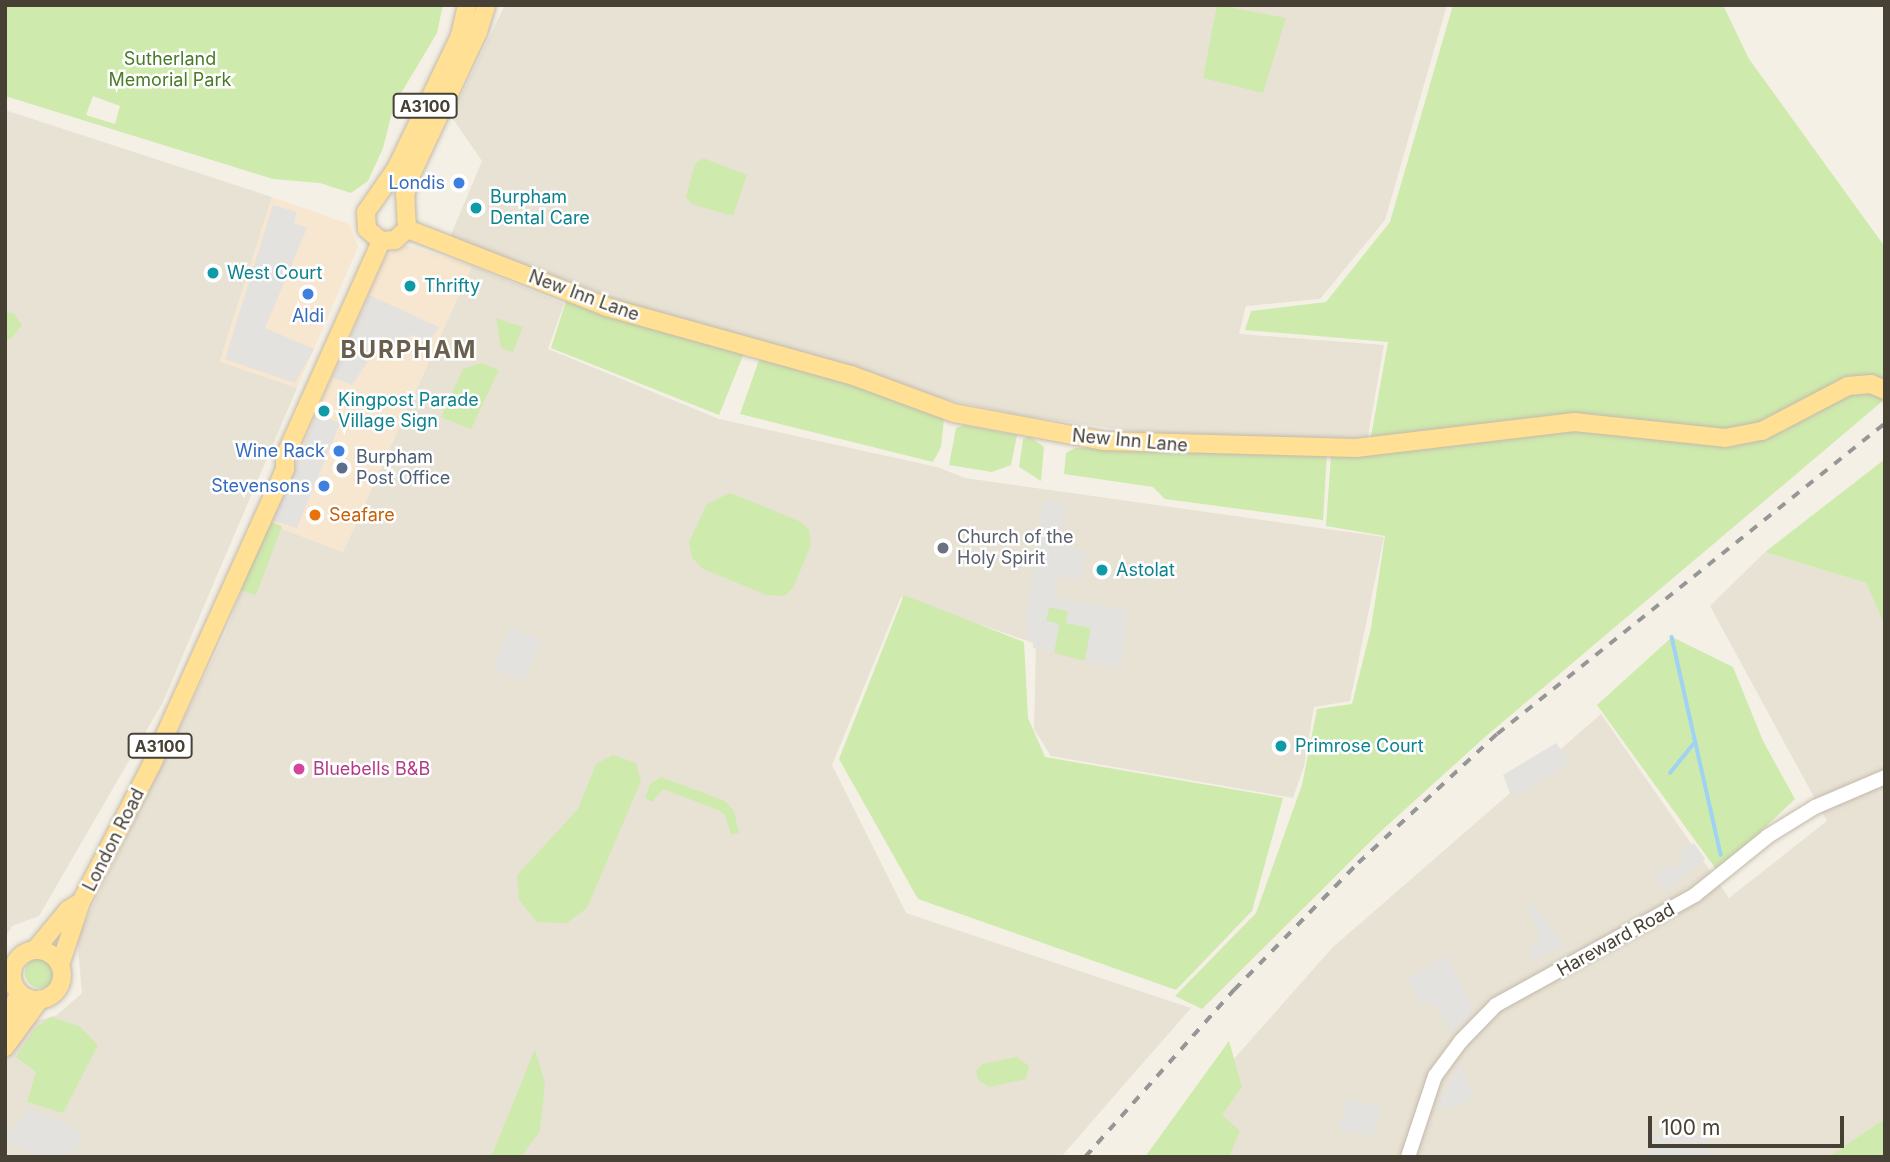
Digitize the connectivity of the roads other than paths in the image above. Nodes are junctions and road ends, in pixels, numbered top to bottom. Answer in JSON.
{"nodes":[{"id":1,"x":467,"y":5,"type":"edge"},
{"id":2,"x":486,"y":5,"type":"edge"},
{"id":3,"x":373,"y":203,"type":"junction"},
{"id":4,"x":405,"y":208,"type":"junction"},
{"id":5,"x":407,"y":229,"type":"junction"},
{"id":6,"x":381,"y":241,"type":"junction"},
{"id":7,"x":1878,"y":387,"type":"edge"},
{"id":8,"x":1885,"y":778,"type":"edge"},
{"id":9,"x":81,"y":902,"type":"junction"},
{"id":10,"x":35,"y":950,"type":"junction"},
{"id":11,"x":60,"y":965,"type":"junction"},
{"id":12,"x":19,"y":992,"type":"junction"},
{"id":13,"x":40,"y":999,"type":"junction"},
{"id":14,"x":5,"y":1034,"type":"edge"},
{"id":15,"x":5,"y":1047,"type":"edge"},
{"id":16,"x":1408,"y":1157,"type":"edge"}],
"edges":[{"from":1,"to":3,"type":"main road","number":"A3100"},
{"from":2,"to":4,"type":"main road","number":"A3100"},
{"from":3,"to":4,"type":"main road"},
{"from":3,"to":6,"type":"main road"},
{"from":4,"to":5,"type":"main road"},
{"from":5,"to":6,"type":"main road"},
{"from":5,"to":7,"type":"main road","name":"New Inn Lane"},
{"from":6,"to":9,"type":"main road","name":"London Road","number":"A3100"},
{"from":8,"to":16,"type":"street","name":"Hareward Road"},
{"from":9,"to":10,"type":"main road","name":"London Road","number":"A3100"},
{"from":9,"to":11,"type":"main road","name":"London Road","number":"A3100"},
{"from":10,"to":11,"type":"main road"},
{"from":10,"to":12,"type":"main road"},
{"from":11,"to":13,"type":"main road"},
{"from":12,"to":13,"type":"main road"},
{"from":12,"to":14,"type":"main road"},
{"from":13,"to":15,"type":"main road"}]}
